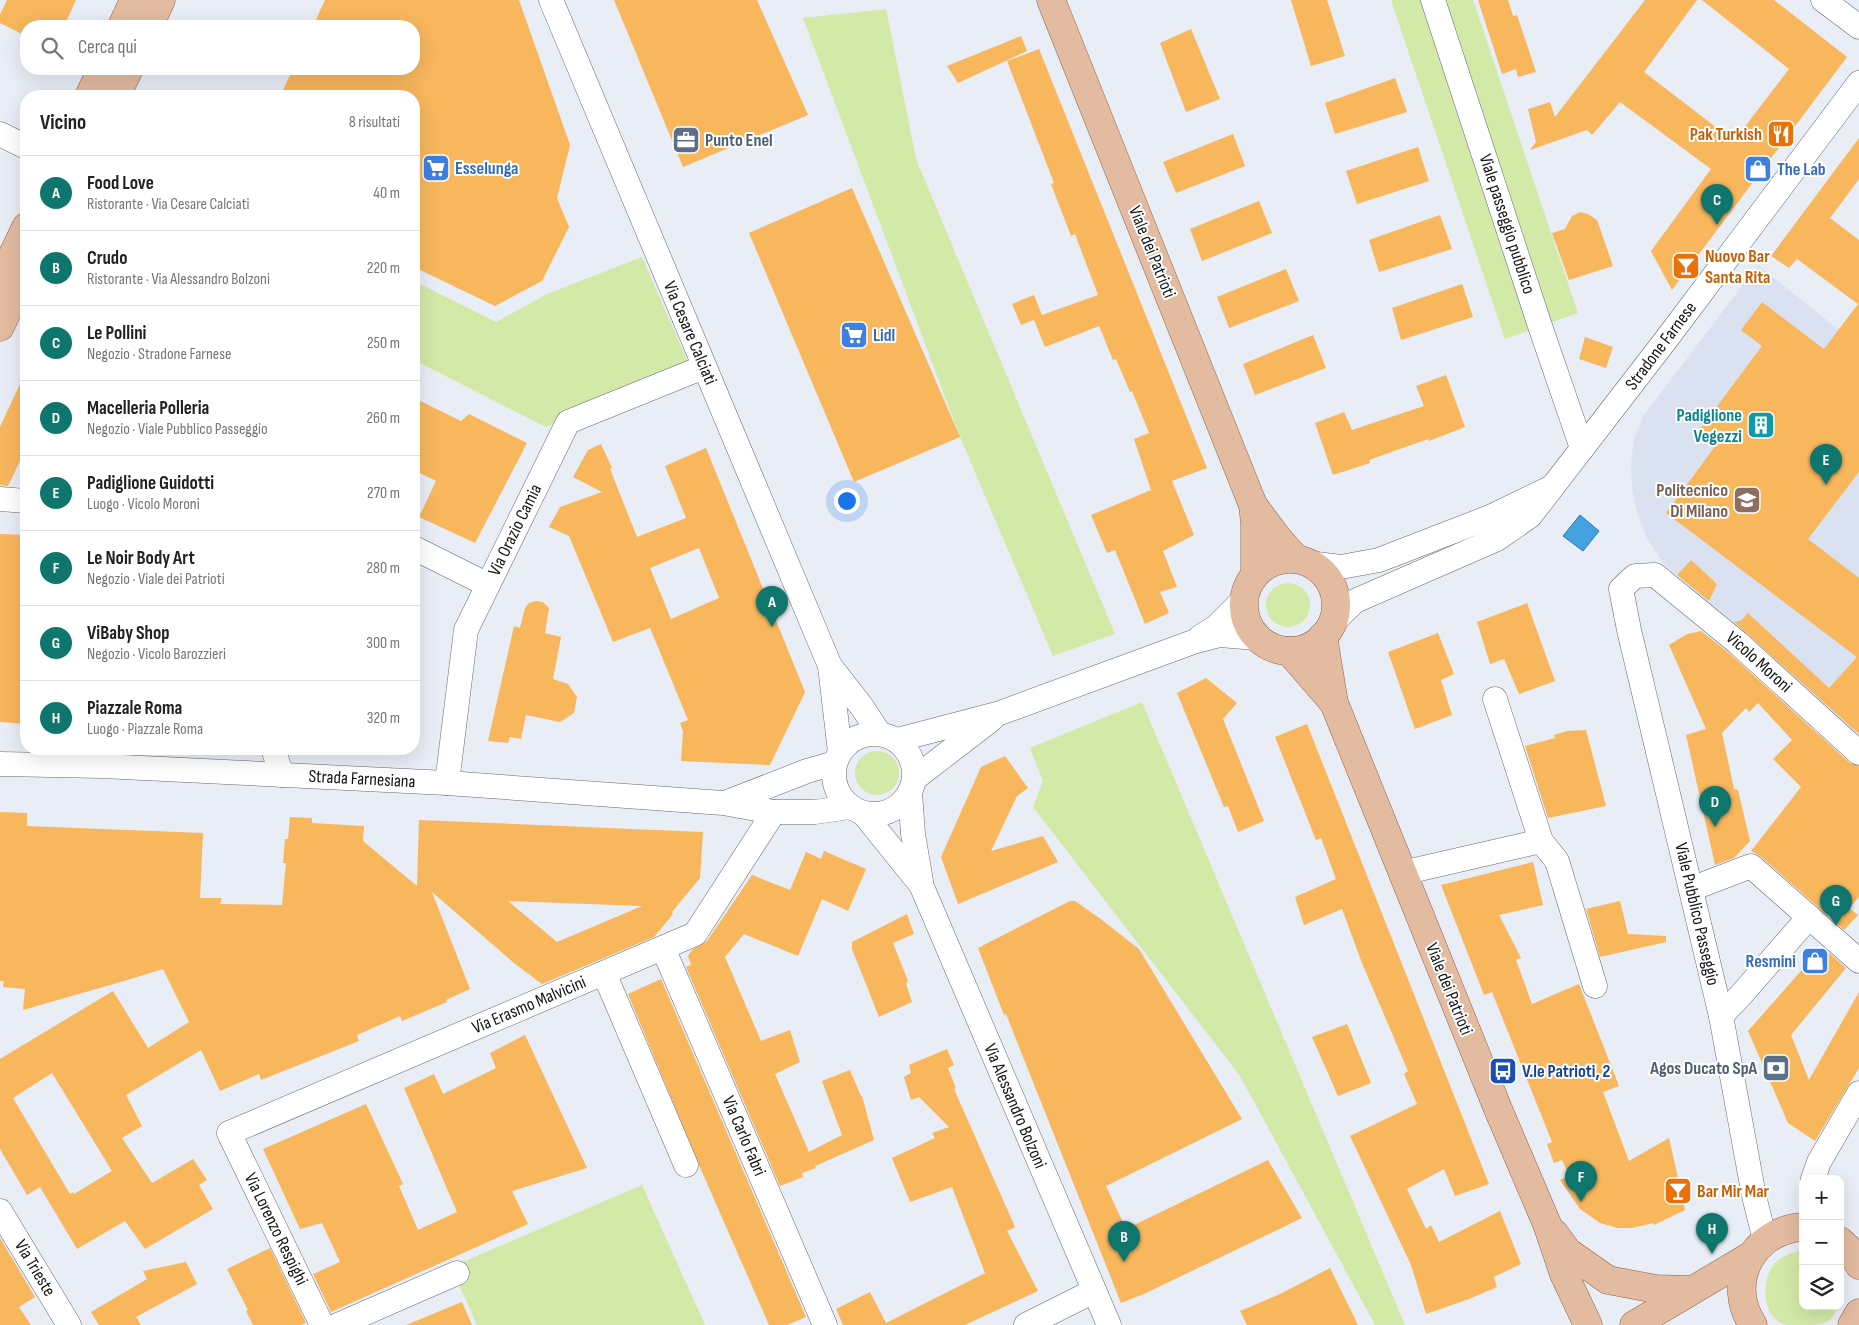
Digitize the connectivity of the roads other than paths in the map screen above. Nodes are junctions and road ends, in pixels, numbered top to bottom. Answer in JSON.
{"nodes":[{"id":1,"x":134,"y":0,"type":"edge"},
{"id":2,"x":162,"y":0,"type":"edge"},
{"id":3,"x":551,"y":0,"type":"edge"},
{"id":4,"x":1051,"y":0,"type":"edge"},
{"id":5,"x":1433,"y":0,"type":"edge"},
{"id":6,"x":1823,"y":0,"type":"edge"},
{"id":7,"x":125,"y":20,"type":"edge"},
{"id":8,"x":152,"y":20,"type":"edge"},
{"id":9,"x":1859,"y":27,"type":"edge"},
{"id":10,"x":99,"y":75,"type":"edge"},
{"id":11,"x":126,"y":75,"type":"edge"},
{"id":12,"x":1859,"y":83,"type":"edge"},
{"id":13,"x":92,"y":90,"type":"edge"},
{"id":14,"x":119,"y":90,"type":"edge"},
{"id":15,"x":0,"y":134,"type":"edge"},
{"id":16,"x":20,"y":144,"type":"edge"},
{"id":17,"x":20,"y":240,"type":"edge"},
{"id":18,"x":0,"y":282,"type":"edge"},
{"id":19,"x":20,"y":284,"type":"edge"},
{"id":20,"x":0,"y":327,"type":"edge"},
{"id":21,"x":704,"y":367,"type":"junction"},
{"id":22,"x":1582,"y":448,"type":"junction"},
{"id":23,"x":1552,"y":487,"type":"junction"},
{"id":24,"x":0,"y":499,"type":"edge"},
{"id":25,"x":20,"y":501,"type":"edge"},
{"id":26,"x":1253,"y":505,"type":"junction"},
{"id":27,"x":420,"y":551,"type":"edge"},
{"id":28,"x":1302,"y":561,"type":"junction"},
{"id":29,"x":488,"y":585,"type":"junction"},
{"id":30,"x":1249,"y":587,"type":"junction"},
{"id":31,"x":1621,"y":589,"type":"joint"},
{"id":32,"x":1327,"y":630,"type":"junction"},
{"id":33,"x":1257,"y":638,"type":"junction"},
{"id":34,"x":1193,"y":642,"type":"junction"},
{"id":35,"x":1289,"y":651,"type":"junction"},
{"id":36,"x":830,"y":666,"type":"junction"},
{"id":37,"x":1495,"y":699,"type":"dead end"},
{"id":38,"x":1334,"y":703,"type":"junction"},
{"id":39,"x":1000,"y":714,"type":"junction"},
{"id":40,"x":888,"y":737,"type":"junction"},
{"id":41,"x":1859,"y":753,"type":"edge"},
{"id":42,"x":275,"y":755,"type":"edge"},
{"id":43,"x":837,"y":758,"type":"junction"},
{"id":44,"x":0,"y":764,"type":"edge"},
{"id":45,"x":282,"y":775,"type":"junction"},
{"id":46,"x":447,"y":783,"type":"junction"},
{"id":47,"x":912,"y":786,"type":"junction"},
{"id":48,"x":723,"y":803,"type":"junction"},
{"id":49,"x":856,"y":810,"type":"junction"},
{"id":50,"x":774,"y":812,"type":"junction"},
{"id":51,"x":1541,"y":841,"type":"junction"},
{"id":52,"x":1402,"y":873,"type":"junction"},
{"id":53,"x":922,"y":887,"type":"junction"},
{"id":54,"x":1691,"y":890,"type":"junction"},
{"id":55,"x":1809,"y":917,"type":"junction"},
{"id":56,"x":663,"y":948,"type":"junction"},
{"id":57,"x":1859,"y":961,"type":"edge"},
{"id":58,"x":604,"y":973,"type":"junction"},
{"id":59,"x":1595,"y":986,"type":"dead end"},
{"id":60,"x":1721,"y":1016,"type":"junction"},
{"id":61,"x":1859,"y":1093,"type":"edge"},
{"id":62,"x":229,"y":1133,"type":"joint"},
{"id":63,"x":686,"y":1165,"type":"dead end"},
{"id":64,"x":1814,"y":1175,"type":"edge"},
{"id":65,"x":0,"y":1211,"type":"edge"},
{"id":66,"x":1547,"y":1224,"type":"junction"},
{"id":67,"x":1799,"y":1226,"type":"edge"},
{"id":68,"x":1844,"y":1245,"type":"edge"},
{"id":69,"x":1758,"y":1247,"type":"junction"},
{"id":70,"x":1859,"y":1265,"type":"edge"},
{"id":71,"x":457,"y":1273,"type":"dead end"},
{"id":72,"x":1564,"y":1274,"type":"junction"},
{"id":73,"x":1692,"y":1290,"type":"junction"},
{"id":74,"x":1094,"y":1291,"type":"junction"},
{"id":75,"x":1859,"y":1313,"type":"edge"},
{"id":76,"x":69,"y":1325,"type":"edge"},
{"id":77,"x":322,"y":1325,"type":"edge"},
{"id":78,"x":338,"y":1325,"type":"edge"},
{"id":79,"x":826,"y":1325,"type":"edge"},
{"id":80,"x":1026,"y":1325,"type":"edge"},
{"id":81,"x":1109,"y":1325,"type":"edge"},
{"id":82,"x":1566,"y":1325,"type":"edge"},
{"id":83,"x":1588,"y":1325,"type":"edge"},
{"id":84,"x":1634,"y":1325,"type":"edge"},
{"id":85,"x":1753,"y":1325,"type":"edge"},
{"id":86,"x":1852,"y":1325,"type":"edge"}],
"edges":[{"from":1,"to":7,"type":"main road"},
{"from":2,"to":8,"type":"main road"},
{"from":3,"to":21,"type":"street","name":"Via Cesare Calciati"},
{"from":4,"to":26,"type":"main road","name":"Viale dei Patrioti"},
{"from":5,"to":22,"type":"street","name":"Viale passeggio pubblico"},
{"from":6,"to":9,"type":"street"},
{"from":10,"to":13,"type":"main road"},
{"from":11,"to":14,"type":"main road"},
{"from":12,"to":22,"type":"street","name":"Stradone Farnese"},
{"from":15,"to":16,"type":"street"},
{"from":17,"to":18,"type":"main road"},
{"from":19,"to":20,"type":"main road"},
{"from":21,"to":29,"type":"street","name":"Via Orazio Camia"},
{"from":21,"to":36,"type":"street","name":"Via Cesare Calciati"},
{"from":22,"to":23,"type":"street","name":"Stradone Farnese"},
{"from":23,"to":28,"type":"street","name":"Stradone Farnese"},
{"from":23,"to":32,"type":"street","name":"Stradone Farnese"},
{"from":24,"to":25,"type":"street"},
{"from":26,"to":28,"type":"main road","name":"Viale dei Patrioti"},
{"from":26,"to":30,"type":"main road","name":"Viale dei Patrioti"},
{"from":27,"to":29,"type":"street"},
{"from":28,"to":30,"type":"main road"},
{"from":28,"to":32,"type":"main road"},
{"from":29,"to":46,"type":"street","name":"Via Orazio Camia"},
{"from":30,"to":33,"type":"main road"},
{"from":30,"to":34,"type":"street"},
{"from":31,"to":41,"type":"street","name":"Vicolo Moroni"},
{"from":31,"to":54,"type":"street","name":"Viale Pubblico Passeggio"},
{"from":32,"to":35,"type":"main road"},
{"from":32,"to":38,"type":"main road","name":"Viale dei Patrioti"},
{"from":33,"to":34,"type":"street"},
{"from":33,"to":35,"type":"main road"},
{"from":34,"to":39,"type":"street"},
{"from":35,"to":38,"type":"main road","name":"Viale dei Patrioti"},
{"from":36,"to":40,"type":"street","name":"Via Cesare Calciati"},
{"from":36,"to":43,"type":"street","name":"Via Cesare Calciati"},
{"from":37,"to":51,"type":"street"},
{"from":38,"to":52,"type":"main road","name":"Viale dei Patrioti"},
{"from":39,"to":40,"type":"street"},
{"from":39,"to":47,"type":"street"},
{"from":40,"to":43,"type":"street"},
{"from":40,"to":47,"type":"street"},
{"from":42,"to":45,"type":"street"},
{"from":43,"to":48,"type":"street","name":"Strada Farnesiana"},
{"from":43,"to":49,"type":"street"},
{"from":44,"to":45,"type":"street","name":"Strada Farnesiana"},
{"from":45,"to":46,"type":"street","name":"Strada Farnesiana"},
{"from":46,"to":48,"type":"street","name":"Strada Farnesiana"},
{"from":47,"to":49,"type":"street"},
{"from":47,"to":53,"type":"street","name":"Via Alessandro Bolzoni"},
{"from":48,"to":50,"type":"street","name":"Strada Farnesiana"},
{"from":49,"to":50,"type":"street","name":"Strada Farnesiana"},
{"from":49,"to":53,"type":"street","name":"Via Alessandro Bolzoni"},
{"from":50,"to":56,"type":"street","name":"Via Erasmo Malvicini"},
{"from":51,"to":52,"type":"street"},
{"from":51,"to":59,"type":"street"},
{"from":52,"to":66,"type":"main road","name":"Viale dei Patrioti"},
{"from":53,"to":74,"type":"street","name":"Via Alessandro Bolzoni"},
{"from":54,"to":55,"type":"street"},
{"from":54,"to":60,"type":"street","name":"Viale Pubblico Passeggio"},
{"from":55,"to":57,"type":"street"},
{"from":55,"to":60,"type":"street"},
{"from":56,"to":58,"type":"street","name":"Via Erasmo Malvicini"},
{"from":56,"to":79,"type":"street","name":"Via Carlo Fabri"},
{"from":58,"to":62,"type":"street","name":"Via Erasmo Malvicini"},
{"from":58,"to":63,"type":"street"},
{"from":60,"to":69,"type":"street","name":"Viale Pubblico Passeggio"},
{"from":61,"to":64,"type":"street"},
{"from":62,"to":77,"type":"street","name":"Via Lorenzo Respighi"},
{"from":65,"to":76,"type":"street","name":"Via Trieste"},
{"from":66,"to":72,"type":"main road","name":"Viale dei Patrioti"},
{"from":66,"to":73,"type":"main road"},
{"from":67,"to":69,"type":"main road"},
{"from":68,"to":70,"type":"main road"},
{"from":69,"to":73,"type":"main road"},
{"from":69,"to":85,"type":"main road"},
{"from":71,"to":78,"type":"street"},
{"from":72,"to":82,"type":"main road","name":"Viale dei Patrioti"},
{"from":72,"to":83,"type":"main road","name":"Viale dei Patrioti"},
{"from":73,"to":84,"type":"main road"},
{"from":74,"to":80,"type":"street"},
{"from":74,"to":81,"type":"street","name":"Via Alessandro Bolzoni"},
{"from":75,"to":86,"type":"main road"}]}
